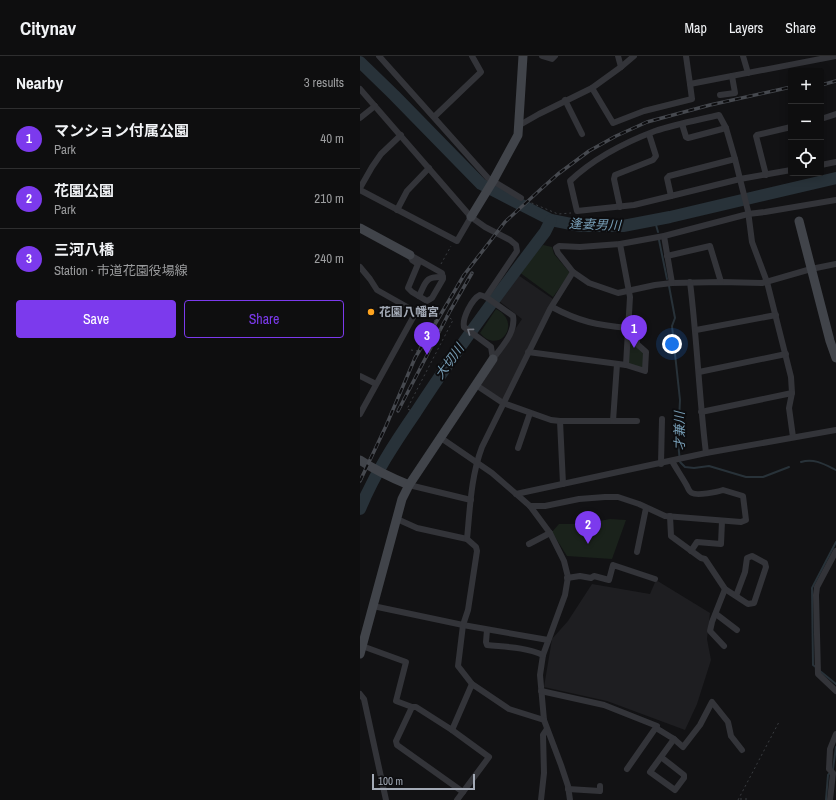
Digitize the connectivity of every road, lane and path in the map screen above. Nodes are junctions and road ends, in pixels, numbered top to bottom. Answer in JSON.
{"nodes":[{"id":1,"x":379,"y":56,"type":"edge"},
{"id":2,"x":472,"y":56,"type":"edge"},
{"id":3,"x":523,"y":56,"type":"edge"},
{"id":4,"x":542,"y":56,"type":"edge"},
{"id":5,"x":555,"y":56,"type":"edge"},
{"id":6,"x":618,"y":56,"type":"edge"},
{"id":7,"x":634,"y":56,"type":"edge"},
{"id":8,"x":686,"y":56,"type":"edge"},
{"id":9,"x":743,"y":56,"type":"edge"},
{"id":10,"x":836,"y":56,"type":"edge"},
{"id":11,"x":800,"y":59,"type":"edge"},
{"id":12,"x":621,"y":67,"type":"junction"},
{"id":13,"x":748,"y":73,"type":"junction"},
{"id":14,"x":732,"y":76,"type":"junction"},
{"id":15,"x":690,"y":84,"type":"junction"},
{"id":16,"x":592,"y":88,"type":"junction"},
{"id":17,"x":360,"y":89,"type":"edge"},
{"id":18,"x":720,"y":95,"type":"dead end"},
{"id":19,"x":566,"y":100,"type":"junction"},
{"id":20,"x":375,"y":106,"type":"junction"},
{"id":21,"x":836,"y":114,"type":"edge"},
{"id":22,"x":434,"y":117,"type":"junction"},
{"id":23,"x":360,"y":118,"type":"edge"},
{"id":24,"x":824,"y":118,"type":"edge"},
{"id":25,"x":682,"y":124,"type":"junction"},
{"id":26,"x":518,"y":126,"type":"junction"},
{"id":27,"x":726,"y":128,"type":"junction"},
{"id":28,"x":788,"y":128,"type":"edge"},
{"id":29,"x":582,"y":134,"type":"dead end"},
{"id":30,"x":650,"y":134,"type":"junction"},
{"id":31,"x":401,"y":135,"type":"junction"},
{"id":32,"x":735,"y":159,"type":"junction"},
{"id":33,"x":836,"y":162,"type":"edge"},
{"id":34,"x":824,"y":164,"type":"edge"},
{"id":35,"x":429,"y":168,"type":"junction"},
{"id":36,"x":788,"y":171,"type":"edge"},
{"id":37,"x":766,"y":175,"type":"junction"},
{"id":38,"x":492,"y":182,"type":"junction"},
{"id":39,"x":741,"y":182,"type":"junction"},
{"id":40,"x":360,"y":189,"type":"edge"},
{"id":41,"x":671,"y":196,"type":"junction"},
{"id":42,"x":521,"y":198,"type":"joint"},
{"id":43,"x":836,"y":200,"type":"edge"},
{"id":44,"x":620,"y":207,"type":"junction"},
{"id":45,"x":397,"y":210,"type":"junction"},
{"id":46,"x":577,"y":211,"type":"junction"},
{"id":47,"x":748,"y":212,"type":"junction"},
{"id":48,"x":471,"y":217,"type":"junction"},
{"id":49,"x":799,"y":221,"type":"dead end"},
{"id":50,"x":361,"y":231,"type":"edge"},
{"id":51,"x":664,"y":236,"type":"junction"},
{"id":52,"x":454,"y":240,"type":"junction"},
{"id":53,"x":620,"y":244,"type":"junction"},
{"id":54,"x":410,"y":255,"type":"junction"},
{"id":55,"x":667,"y":256,"type":"junction"},
{"id":56,"x":426,"y":263,"type":"junction"},
{"id":57,"x":418,"y":264,"type":"junction"},
{"id":58,"x":836,"y":264,"type":"edge"},
{"id":59,"x":440,"y":265,"type":"dead end"},
{"id":60,"x":360,"y":267,"type":"edge"},
{"id":61,"x":811,"y":269,"type":"junction"},
{"id":62,"x":573,"y":272,"type":"junction"},
{"id":63,"x":443,"y":277,"type":"junction"},
{"id":64,"x":690,"y":282,"type":"junction"},
{"id":65,"x":721,"y":282,"type":"junction"},
{"id":66,"x":767,"y":282,"type":"junction"},
{"id":67,"x":672,"y":283,"type":"junction"},
{"id":68,"x":630,"y":291,"type":"junction"},
{"id":69,"x":419,"y":296,"type":"junction"},
{"id":70,"x":486,"y":297,"type":"junction"},
{"id":71,"x":432,"y":307,"type":"dead end"},
{"id":72,"x":552,"y":307,"type":"junction"},
{"id":73,"x":439,"y":312,"type":"junction"},
{"id":74,"x":776,"y":315,"type":"junction"},
{"id":75,"x":636,"y":326,"type":"dead end"},
{"id":76,"x":628,"y":328,"type":"junction"},
{"id":77,"x":696,"y":330,"type":"junction"},
{"id":78,"x":504,"y":344,"type":"junction"},
{"id":79,"x":491,"y":346,"type":"junction"},
{"id":80,"x":411,"y":350,"type":"dead end"},
{"id":81,"x":528,"y":352,"type":"junction"},
{"id":82,"x":786,"y":354,"type":"junction"},
{"id":83,"x":836,"y":358,"type":"edge"},
{"id":84,"x":492,"y":359,"type":"junction"},
{"id":85,"x":617,"y":364,"type":"junction"},
{"id":86,"x":626,"y":365,"type":"junction"},
{"id":87,"x":699,"y":372,"type":"junction"},
{"id":88,"x":360,"y":376,"type":"edge"},
{"id":89,"x":376,"y":384,"type":"junction"},
{"id":90,"x":476,"y":385,"type":"junction"},
{"id":91,"x":792,"y":393,"type":"junction"},
{"id":92,"x":503,"y":403,"type":"junction"},
{"id":93,"x":410,"y":410,"type":"dead end"},
{"id":94,"x":701,"y":412,"type":"junction"},
{"id":95,"x":530,"y":413,"type":"junction"},
{"id":96,"x":360,"y":414,"type":"edge"},
{"id":97,"x":662,"y":419,"type":"dead end"},
{"id":98,"x":560,"y":421,"type":"junction"},
{"id":99,"x":613,"y":421,"type":"junction"},
{"id":100,"x":637,"y":421,"type":"dead end"},
{"id":101,"x":836,"y":430,"type":"edge"},
{"id":102,"x":793,"y":437,"type":"junction"},
{"id":103,"x":441,"y":438,"type":"junction"},
{"id":104,"x":518,"y":448,"type":"dead end"},
{"id":105,"x":706,"y":453,"type":"junction"},
{"id":106,"x":360,"y":460,"type":"edge"},
{"id":107,"x":677,"y":460,"type":"junction"},
{"id":108,"x":476,"y":462,"type":"junction"},
{"id":109,"x":661,"y":464,"type":"junction"},
{"id":110,"x":563,"y":484,"type":"junction"},
{"id":111,"x":409,"y":485,"type":"junction"},
{"id":112,"x":516,"y":494,"type":"junction"},
{"id":113,"x":471,"y":500,"type":"junction"},
{"id":114,"x":530,"y":506,"type":"junction"},
{"id":115,"x":646,"y":508,"type":"junction"},
{"id":116,"x":670,"y":516,"type":"junction"},
{"id":117,"x":396,"y":520,"type":"junction"},
{"id":118,"x":722,"y":521,"type":"junction"},
{"id":119,"x":550,"y":533,"type":"junction"},
{"id":120,"x":467,"y":539,"type":"junction"},
{"id":121,"x":529,"y":544,"type":"dead end"},
{"id":122,"x":691,"y":551,"type":"junction"},
{"id":123,"x":836,"y":551,"type":"edge"},
{"id":124,"x":637,"y":552,"type":"dead end"},
{"id":125,"x":567,"y":578,"type":"junction"},
{"id":126,"x":656,"y":579,"type":"dead end"},
{"id":127,"x":725,"y":589,"type":"junction"},
{"id":128,"x":736,"y":596,"type":"junction"},
{"id":129,"x":373,"y":606,"type":"junction"},
{"id":130,"x":716,"y":614,"type":"junction"},
{"id":131,"x":462,"y":625,"type":"junction"},
{"id":132,"x":487,"y":630,"type":"junction"},
{"id":133,"x":738,"y":630,"type":"dead end"},
{"id":134,"x":548,"y":640,"type":"junction"},
{"id":135,"x":724,"y":646,"type":"dead end"},
{"id":136,"x":361,"y":652,"type":"edge"},
{"id":137,"x":543,"y":655,"type":"junction"},
{"id":138,"x":472,"y":684,"type":"junction"},
{"id":139,"x":541,"y":691,"type":"junction"},
{"id":140,"x":836,"y":691,"type":"edge"},
{"id":141,"x":360,"y":694,"type":"edge"},
{"id":142,"x":412,"y":707,"type":"junction"},
{"id":143,"x":544,"y":720,"type":"junction"},
{"id":144,"x":779,"y":722,"type":"dead end"},
{"id":145,"x":656,"y":728,"type":"junction"},
{"id":146,"x":547,"y":729,"type":"junction"},
{"id":147,"x":452,"y":730,"type":"junction"},
{"id":148,"x":836,"y":734,"type":"edge"},
{"id":149,"x":674,"y":739,"type":"junction"},
{"id":150,"x":742,"y":750,"type":"dead end"},
{"id":151,"x":661,"y":757,"type":"junction"},
{"id":152,"x":627,"y":769,"type":"dead end"},
{"id":153,"x":600,"y":786,"type":"dead end"},
{"id":154,"x":568,"y":789,"type":"junction"},
{"id":155,"x":463,"y":792,"type":"junction"},
{"id":156,"x":386,"y":800,"type":"edge"},
{"id":157,"x":456,"y":800,"type":"edge"},
{"id":158,"x":541,"y":800,"type":"edge"},
{"id":159,"x":570,"y":800,"type":"edge"},
{"id":160,"x":738,"y":800,"type":"edge"},
{"id":161,"x":749,"y":800,"type":"edge"},
{"id":162,"x":830,"y":800,"type":"edge"}],
"edges":[{"from":1,"to":22,"type":"street"},
{"from":2,"to":22,"type":"street"},
{"from":3,"to":26,"type":"street"},
{"from":4,"to":5,"type":"street"},
{"from":6,"to":12,"type":"street"},
{"from":7,"to":12,"type":"street"},
{"from":8,"to":15,"type":"street"},
{"from":9,"to":13,"type":"street"},
{"from":10,"to":11,"type":"street"},
{"from":11,"to":13,"type":"street"},
{"from":12,"to":16,"type":"street"},
{"from":13,"to":14,"type":"street"},
{"from":14,"to":15,"type":"street"},
{"from":14,"to":18,"type":"street"},
{"from":15,"to":16,"type":"street"},
{"from":16,"to":19,"type":"street"},
{"from":17,"to":20,"type":"street"},
{"from":19,"to":26,"type":"street"},
{"from":19,"to":29,"type":"street"},
{"from":20,"to":23,"type":"street"},
{"from":20,"to":31,"type":"street"},
{"from":21,"to":24,"type":"street"},
{"from":22,"to":38,"type":"street"},
{"from":25,"to":27,"type":"street"},
{"from":25,"to":27,"type":"street"},
{"from":25,"to":30,"type":"street"},
{"from":26,"to":38,"type":"street"},
{"from":27,"to":32,"type":"street"},
{"from":28,"to":37,"type":"street"},
{"from":30,"to":44,"type":"street"},
{"from":30,"to":46,"type":"street"},
{"from":31,"to":35,"type":"street"},
{"from":31,"to":40,"type":"street"},
{"from":32,"to":39,"type":"street"},
{"from":32,"to":41,"type":"street"},
{"from":33,"to":34,"type":"street"},
{"from":35,"to":45,"type":"street"},
{"from":35,"to":48,"type":"street"},
{"from":36,"to":37,"type":"street"},
{"from":37,"to":39,"type":"street"},
{"from":38,"to":42,"type":"street"},
{"from":38,"to":48,"type":"street"},
{"from":39,"to":41,"type":"street"},
{"from":39,"to":47,"type":"street"},
{"from":40,"to":45,"type":"street"},
{"from":41,"to":44,"type":"street"},
{"from":42,"to":46,"type":"path"},
{"from":43,"to":47,"type":"street"},
{"from":44,"to":46,"type":"street"},
{"from":45,"to":52,"type":"street"},
{"from":47,"to":51,"type":"street"},
{"from":47,"to":66,"type":"street"},
{"from":48,"to":52,"type":"street"},
{"from":48,"to":70,"type":"street"},
{"from":49,"to":61,"type":"street"},
{"from":50,"to":54,"type":"street"},
{"from":51,"to":53,"type":"street"},
{"from":51,"to":55,"type":"street"},
{"from":52,"to":59,"type":"path"},
{"from":53,"to":62,"type":"street"},
{"from":53,"to":68,"type":"street"},
{"from":54,"to":56,"type":"street"},
{"from":54,"to":57,"type":"street"},
{"from":55,"to":65,"type":"street"},
{"from":55,"to":67,"type":"street"},
{"from":56,"to":57,"type":"street"},
{"from":56,"to":63,"type":"street"},
{"from":57,"to":69,"type":"street"},
{"from":58,"to":61,"type":"street"},
{"from":60,"to":89,"type":"street"},
{"from":61,"to":66,"type":"street"},
{"from":61,"to":83,"type":"street"},
{"from":62,"to":68,"type":"street"},
{"from":62,"to":72,"type":"street"},
{"from":63,"to":69,"type":"street"},
{"from":63,"to":69,"type":"street"},
{"from":64,"to":65,"type":"street"},
{"from":64,"to":67,"type":"street"},
{"from":64,"to":77,"type":"street"},
{"from":65,"to":66,"type":"street"},
{"from":66,"to":74,"type":"street"},
{"from":67,"to":68,"type":"street"},
{"from":68,"to":76,"type":"street"},
{"from":70,"to":78,"type":"street"},
{"from":79,"to":70,"type":"street","one_way":true},
{"from":71,"to":73,"type":"path"},
{"from":72,"to":76,"type":"street"},
{"from":72,"to":81,"type":"street"},
{"from":73,"to":80,"type":"path"},
{"from":73,"to":93,"type":"path"},
{"from":74,"to":77,"type":"street"},
{"from":74,"to":82,"type":"street"},
{"from":75,"to":86,"type":"street"},
{"from":76,"to":86,"type":"street"},
{"from":77,"to":87,"type":"street"},
{"from":78,"to":79,"type":"street"},
{"from":78,"to":84,"type":"street"},
{"from":79,"to":84,"type":"street"},
{"from":81,"to":85,"type":"street"},
{"from":81,"to":92,"type":"street"},
{"from":82,"to":87,"type":"street"},
{"from":82,"to":91,"type":"street"},
{"from":84,"to":90,"type":"street"},
{"from":85,"to":86,"type":"street"},
{"from":85,"to":99,"type":"street"},
{"from":87,"to":94,"type":"street"},
{"from":88,"to":89,"type":"street"},
{"from":89,"to":96,"type":"street"},
{"from":90,"to":92,"type":"street"},
{"from":90,"to":103,"type":"street"},
{"from":91,"to":94,"type":"street"},
{"from":91,"to":102,"type":"street"},
{"from":92,"to":95,"type":"street"},
{"from":92,"to":108,"type":"street"},
{"from":94,"to":105,"type":"street"},
{"from":95,"to":98,"type":"street"},
{"from":95,"to":104,"type":"street"},
{"from":97,"to":109,"type":"street"},
{"from":98,"to":99,"type":"street"},
{"from":98,"to":110,"type":"street"},
{"from":99,"to":100,"type":"street"},
{"from":101,"to":102,"type":"street"},
{"from":102,"to":105,"type":"street"},
{"from":103,"to":108,"type":"street"},
{"from":103,"to":111,"type":"street"},
{"from":105,"to":107,"type":"street"},
{"from":106,"to":111,"type":"street"},
{"from":107,"to":109,"type":"street"},
{"from":107,"to":118,"type":"street"},
{"from":108,"to":112,"type":"street"},
{"from":108,"to":113,"type":"street"},
{"from":109,"to":110,"type":"street"},
{"from":110,"to":112,"type":"street"},
{"from":111,"to":113,"type":"street"},
{"from":111,"to":117,"type":"street"},
{"from":112,"to":114,"type":"street"},
{"from":113,"to":120,"type":"street"},
{"from":114,"to":115,"type":"street"},
{"from":114,"to":119,"type":"street"},
{"from":115,"to":116,"type":"street"},
{"from":115,"to":124,"type":"street"},
{"from":116,"to":118,"type":"street"},
{"from":116,"to":122,"type":"street"},
{"from":117,"to":120,"type":"street"},
{"from":117,"to":129,"type":"street"},
{"from":118,"to":122,"type":"street"},
{"from":119,"to":121,"type":"street"},
{"from":119,"to":125,"type":"street"},
{"from":120,"to":131,"type":"street"},
{"from":122,"to":127,"type":"street"},
{"from":123,"to":140,"type":"street"},
{"from":125,"to":126,"type":"street"},
{"from":125,"to":134,"type":"street"},
{"from":127,"to":128,"type":"street"},
{"from":127,"to":130,"type":"street"},
{"from":128,"to":128,"type":"street"},
{"from":129,"to":131,"type":"street"},
{"from":129,"to":136,"type":"street"},
{"from":130,"to":133,"type":"street"},
{"from":130,"to":135,"type":"street"},
{"from":131,"to":132,"type":"street"},
{"from":131,"to":138,"type":"street"},
{"from":132,"to":134,"type":"street"},
{"from":132,"to":137,"type":"street"},
{"from":134,"to":137,"type":"street"},
{"from":136,"to":142,"type":"street"},
{"from":137,"to":139,"type":"street"},
{"from":138,"to":143,"type":"street"},
{"from":138,"to":147,"type":"street"},
{"from":139,"to":143,"type":"street"},
{"from":139,"to":145,"type":"street"},
{"from":141,"to":156,"type":"street"},
{"from":142,"to":147,"type":"street"},
{"from":142,"to":155,"type":"street"},
{"from":143,"to":146,"type":"street"},
{"from":144,"to":160,"type":"path"},
{"from":145,"to":149,"type":"street"},
{"from":145,"to":152,"type":"street"},
{"from":146,"to":154,"type":"street"},
{"from":146,"to":158,"type":"street"},
{"from":147,"to":155,"type":"street"},
{"from":148,"to":162,"type":"street"},
{"from":149,"to":150,"type":"street"},
{"from":149,"to":151,"type":"street"},
{"from":151,"to":151,"type":"street"},
{"from":153,"to":154,"type":"street"},
{"from":154,"to":159,"type":"street"},
{"from":155,"to":157,"type":"street"},
{"from":160,"to":161,"type":"path"}]}
